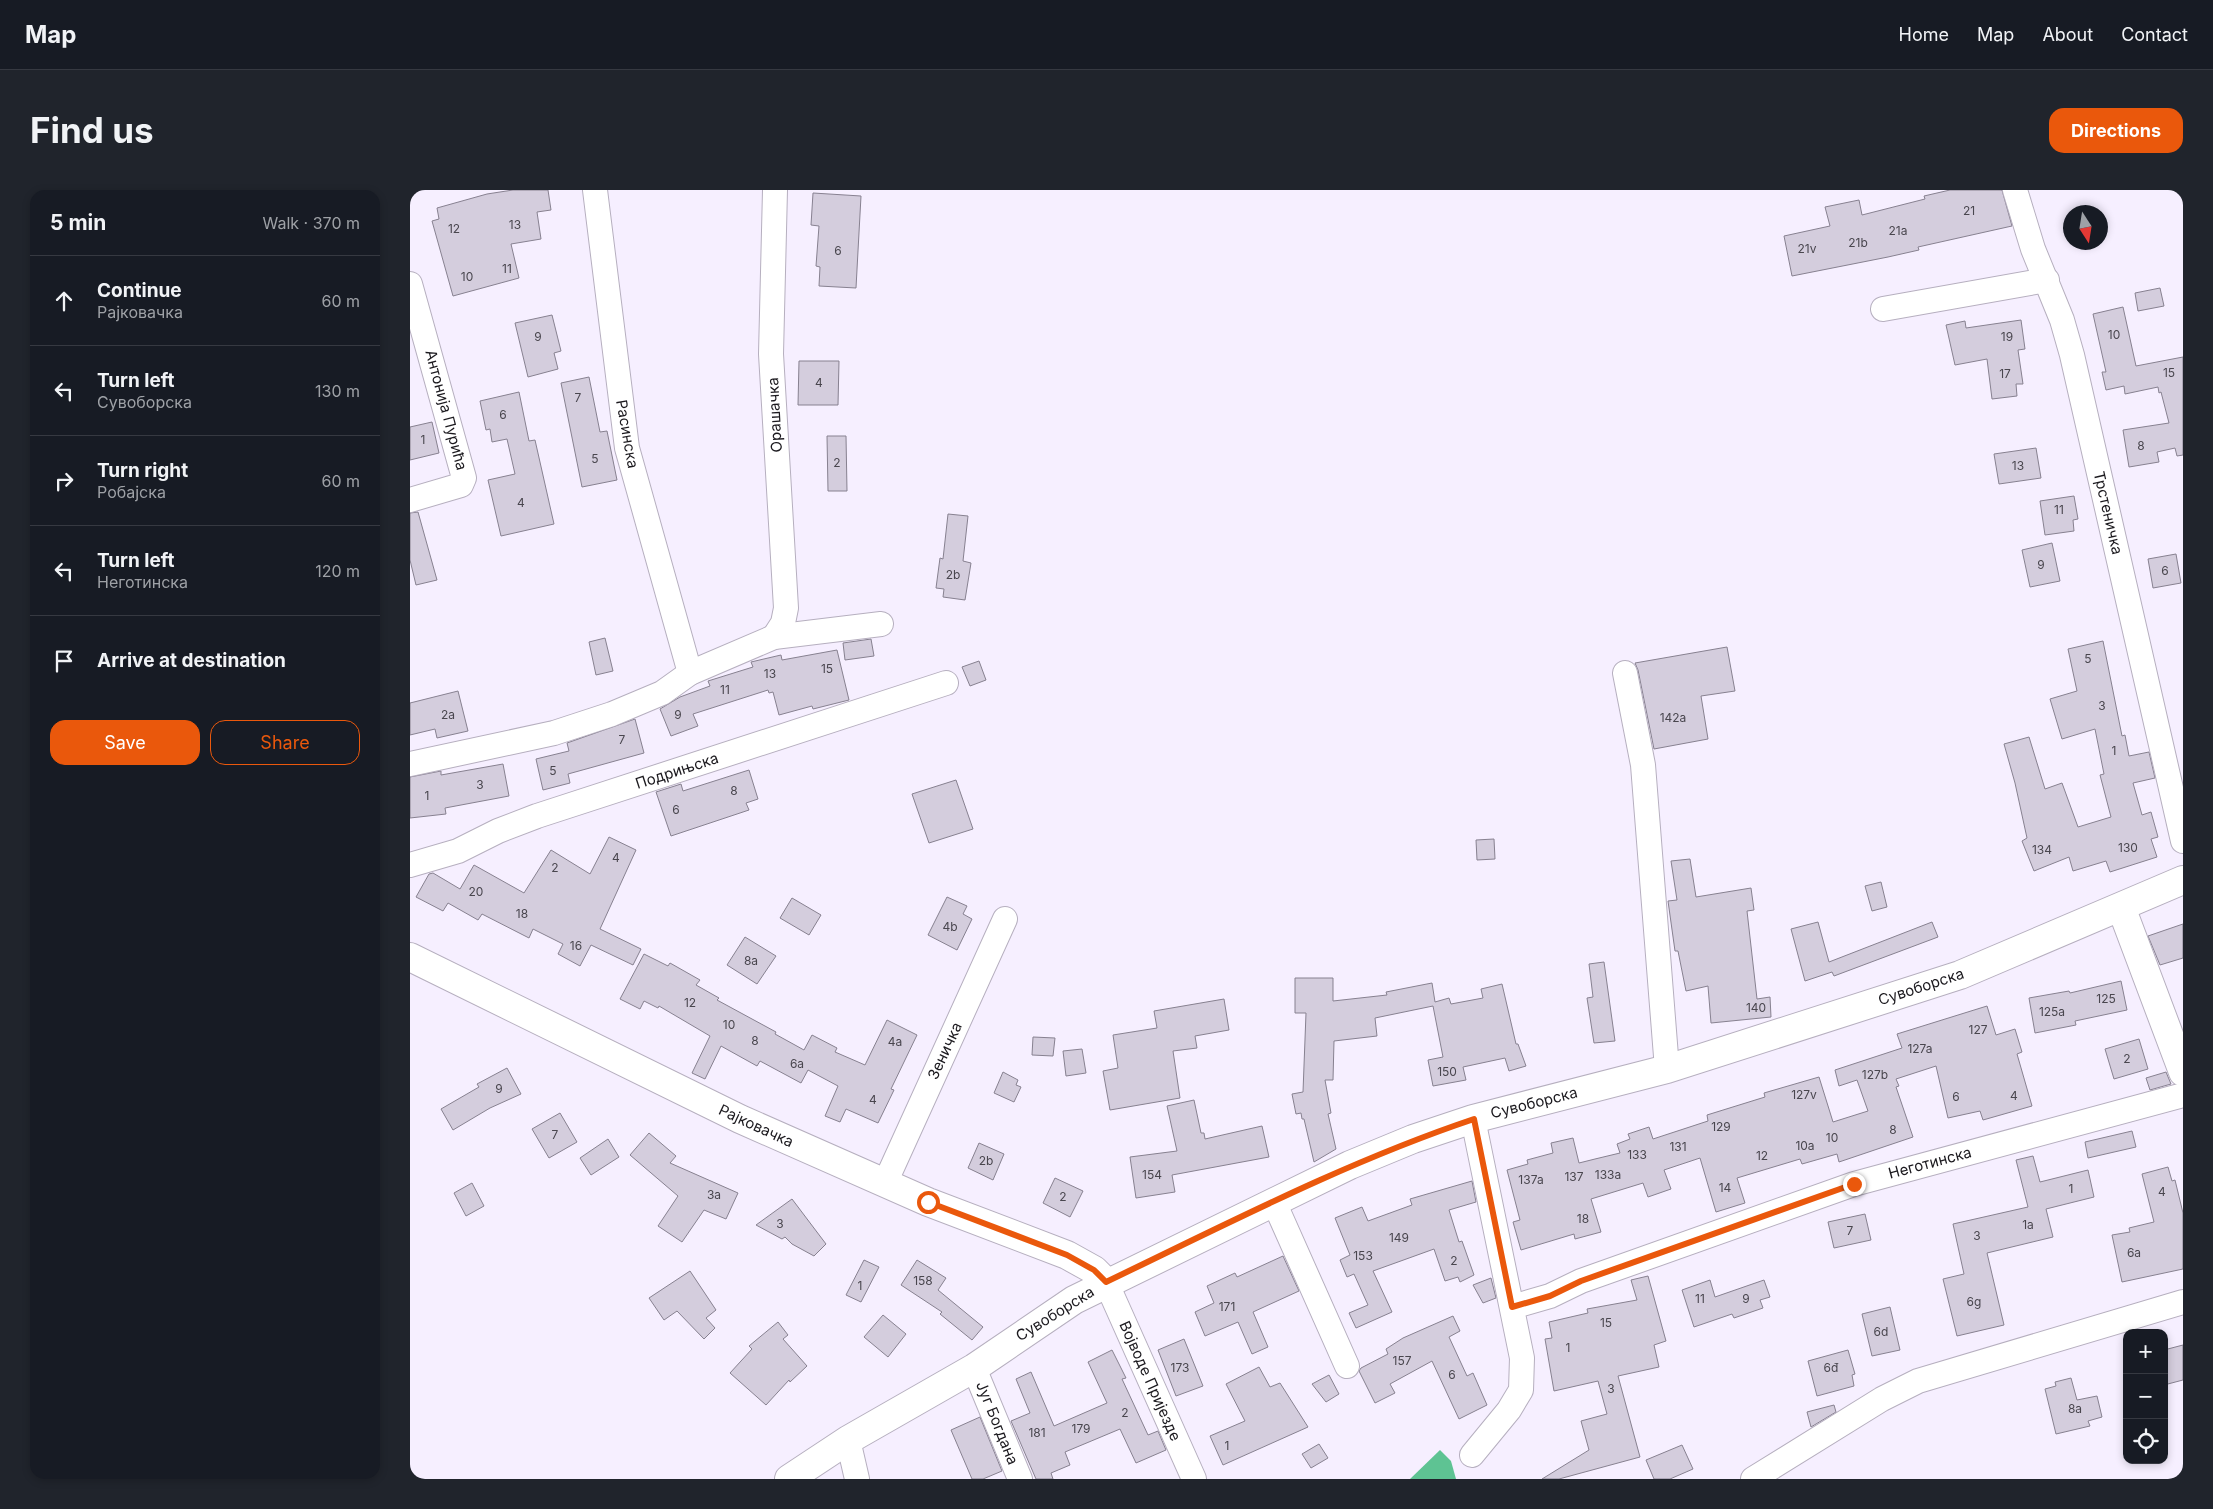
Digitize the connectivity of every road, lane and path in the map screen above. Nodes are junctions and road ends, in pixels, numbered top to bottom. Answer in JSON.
{"nodes":[{"id":1,"x":595,"y":190,"type":"edge"},
{"id":2,"x":775,"y":190,"type":"edge"},
{"id":3,"x":2016,"y":190,"type":"edge"},
{"id":4,"x":2047,"y":280,"type":"junction"},
{"id":5,"x":410,"y":284,"type":"edge"},
{"id":6,"x":1883,"y":309,"type":"dead end"},
{"id":7,"x":410,"y":500,"type":"edge"},
{"id":8,"x":881,"y":624,"type":"dead end"},
{"id":9,"x":774,"y":637,"type":"junction"},
{"id":10,"x":690,"y":672,"type":"junction"},
{"id":11,"x":1625,"y":673,"type":"dead end"},
{"id":12,"x":946,"y":683,"type":"dead end"},
{"id":13,"x":410,"y":764,"type":"edge"},
{"id":14,"x":2183,"y":841,"type":"edge"},
{"id":15,"x":410,"y":865,"type":"edge"},
{"id":16,"x":2183,"y":880,"type":"edge"},
{"id":17,"x":2120,"y":907,"type":"junction"},
{"id":18,"x":1005,"y":919,"type":"dead end"},
{"id":19,"x":410,"y":957,"type":"edge"},
{"id":20,"x":1667,"y":1069,"type":"junction"},
{"id":21,"x":2183,"y":1072,"type":"edge"},
{"id":22,"x":2183,"y":1095,"type":"edge"},
{"id":23,"x":1474,"y":1119,"type":"junction"},
{"id":24,"x":885,"y":1183,"type":"junction"},
{"id":25,"x":1274,"y":1202,"type":"junction"},
{"id":26,"x":1106,"y":1282,"type":"junction"},
{"id":27,"x":2183,"y":1302,"type":"edge"},
{"id":28,"x":1512,"y":1307,"type":"junction"},
{"id":29,"x":1347,"y":1366,"type":"dead end"},
{"id":30,"x":974,"y":1368,"type":"junction"},
{"id":31,"x":848,"y":1440,"type":"junction"},
{"id":32,"x":1472,"y":1455,"type":"dead end"},
{"id":33,"x":789,"y":1479,"type":"edge"},
{"id":34,"x":857,"y":1479,"type":"edge"},
{"id":35,"x":1020,"y":1479,"type":"edge"},
{"id":36,"x":1194,"y":1479,"type":"edge"},
{"id":37,"x":1753,"y":1479,"type":"edge"}],
"edges":[{"from":1,"to":10,"type":"street","name":"Расинска"},
{"from":2,"to":9,"type":"street","name":"Орашачка"},
{"from":3,"to":4,"type":"street","name":"Трстеничка"},
{"from":4,"to":6,"type":"street"},
{"from":4,"to":14,"type":"street","name":"Трстеничка"},
{"from":5,"to":7,"type":"street","name":"Антонија Пурића"},
{"from":8,"to":9,"type":"street"},
{"from":9,"to":10,"type":"street"},
{"from":10,"to":13,"type":"street"},
{"from":11,"to":20,"type":"street"},
{"from":12,"to":15,"type":"street","name":"Подрињска"},
{"from":16,"to":17,"type":"main road","name":"Сувоборска"},
{"from":17,"to":20,"type":"main road","name":"Сувоборска"},
{"from":17,"to":21,"type":"main road"},
{"from":18,"to":24,"type":"street","name":"Зеничка"},
{"from":19,"to":24,"type":"main road","name":"Рајковачка"},
{"from":20,"to":23,"type":"main road","name":"Сувоборска"},
{"from":22,"to":28,"type":"street","name":"Неготинска"},
{"from":23,"to":25,"type":"main road","name":"Сувоборска"},
{"from":23,"to":28,"type":"street"},
{"from":24,"to":26,"type":"main road","name":"Рајковачка"},
{"from":25,"to":26,"type":"main road","name":"Сувоборска"},
{"from":25,"to":29,"type":"street"},
{"from":26,"to":30,"type":"main road","name":"Сувоборска"},
{"from":26,"to":36,"type":"street","name":"Војводе Пријезде"},
{"from":27,"to":37,"type":"street"},
{"from":28,"to":32,"type":"street"},
{"from":30,"to":31,"type":"main road","name":"Сувоборска"},
{"from":30,"to":35,"type":"street","name":"Југ Богдана"},
{"from":31,"to":33,"type":"main road","name":"Сувоборска"},
{"from":31,"to":34,"type":"street"}]}
